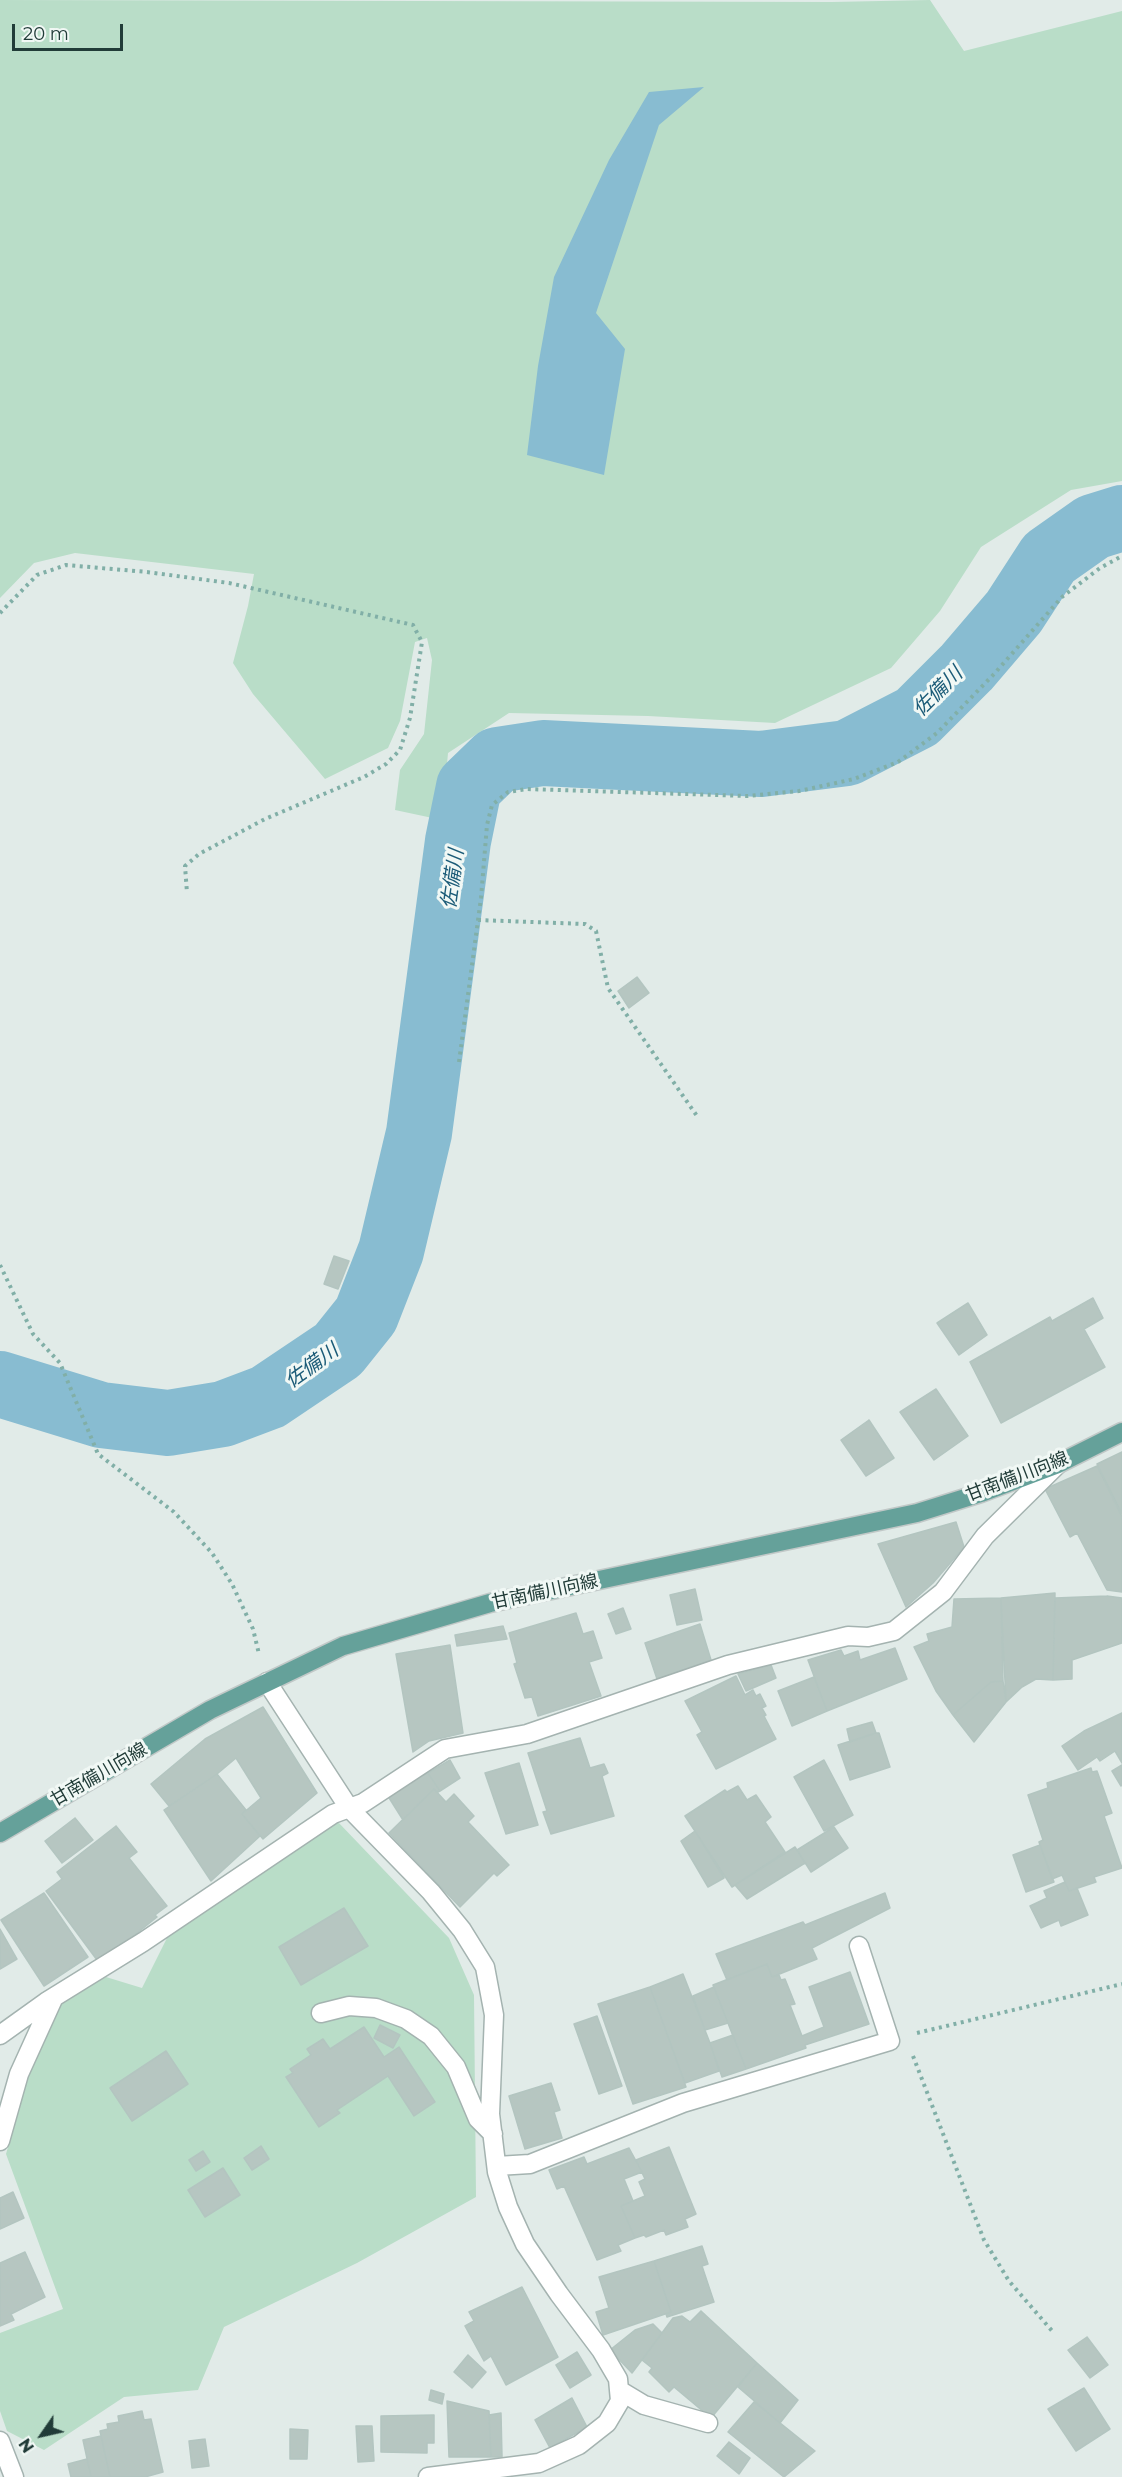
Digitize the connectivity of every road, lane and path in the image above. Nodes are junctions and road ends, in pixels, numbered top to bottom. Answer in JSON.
{"nodes":[{"id":1,"x":1122,"y":556,"type":"edge"},
{"id":2,"x":0,"y":613,"type":"edge"},
{"id":3,"x":187,"y":893,"type":"dead end"},
{"id":4,"x":478,"y":921,"type":"junction"},
{"id":5,"x":459,"y":1062,"type":"dead end"},
{"id":6,"x":697,"y":1116,"type":"dead end"},
{"id":7,"x":0,"y":1265,"type":"edge"},
{"id":8,"x":1122,"y":1432,"type":"edge"},
{"id":9,"x":1058,"y":1464,"type":"junction"},
{"id":10,"x":267,"y":1682,"type":"junction"},
{"id":11,"x":350,"y":1808,"type":"junction"},
{"id":12,"x":0,"y":1833,"type":"edge"},
{"id":13,"x":858,"y":1946,"type":"dead end"},
{"id":14,"x":1122,"y":1984,"type":"edge"},
{"id":15,"x":54,"y":1997,"type":"junction"},
{"id":16,"x":321,"y":2013,"type":"dead end"},
{"id":17,"x":0,"y":2035,"type":"edge"},
{"id":18,"x":898,"y":2038,"type":"junction"},
{"id":19,"x":493,"y":2134,"type":"junction"},
{"id":20,"x":0,"y":2141,"type":"edge"},
{"id":21,"x":497,"y":2166,"type":"junction"},
{"id":22,"x":1053,"y":2332,"type":"dead end"},
{"id":23,"x":619,"y":2390,"type":"junction"},
{"id":24,"x":708,"y":2423,"type":"dead end"},
{"id":25,"x":0,"y":2442,"type":"edge"},
{"id":26,"x":14,"y":2477,"type":"edge"},
{"id":27,"x":428,"y":2477,"type":"edge"}],
"edges":[{"from":1,"to":4,"type":"path"},
{"from":2,"to":3,"type":"path"},
{"from":4,"to":5,"type":"path"},
{"from":4,"to":6,"type":"path"},
{"from":7,"to":10,"type":"path"},
{"from":8,"to":9,"type":"main road","name":"甘南備川向線"},
{"from":9,"to":10,"type":"main road","name":"甘南備川向線"},
{"from":9,"to":11,"type":"street"},
{"from":10,"to":11,"type":"street"},
{"from":10,"to":12,"type":"main road","name":"甘南備川向線"},
{"from":11,"to":15,"type":"street"},
{"from":11,"to":19,"type":"street"},
{"from":13,"to":18,"type":"street"},
{"from":14,"to":18,"type":"path"},
{"from":15,"to":17,"type":"street"},
{"from":15,"to":20,"type":"street"},
{"from":16,"to":19,"type":"street"},
{"from":18,"to":21,"type":"street"},
{"from":18,"to":22,"type":"path"},
{"from":19,"to":21,"type":"street"},
{"from":21,"to":23,"type":"street"},
{"from":23,"to":24,"type":"street"},
{"from":23,"to":27,"type":"street"},
{"from":25,"to":26,"type":"street"}]}
